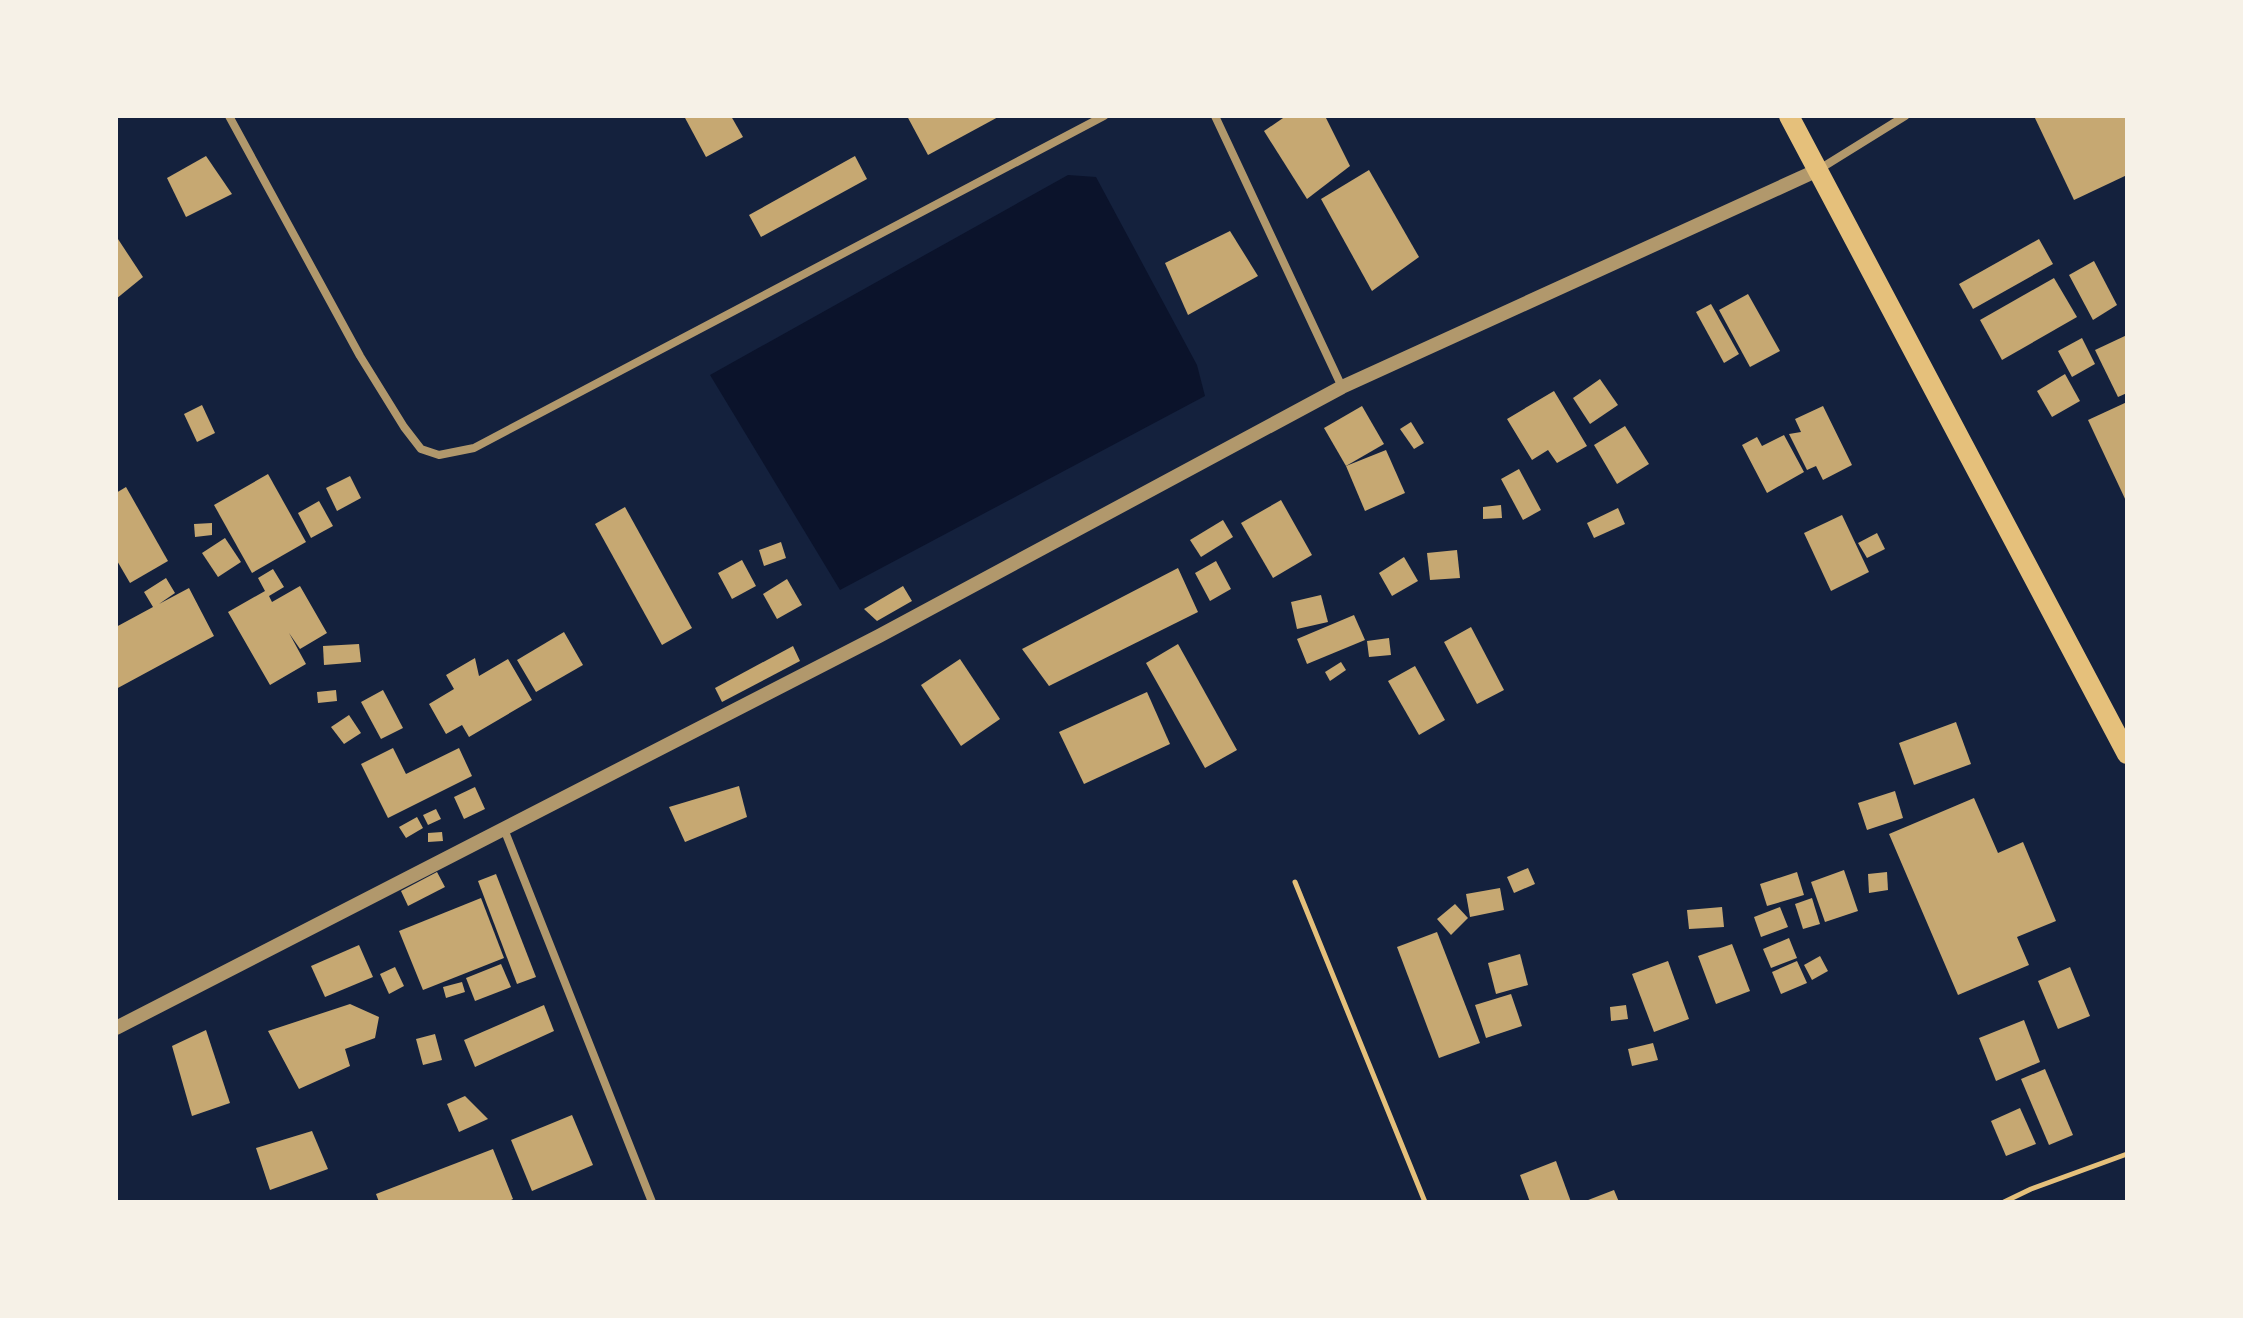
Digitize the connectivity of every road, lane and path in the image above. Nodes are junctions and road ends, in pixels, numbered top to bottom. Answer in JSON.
{"nodes":[{"id":1,"x":229,"y":116,"type":"edge"},
{"id":2,"x":1104,"y":116,"type":"edge"},
{"id":3,"x":1215,"y":116,"type":"edge"},
{"id":4,"x":1789,"y":116,"type":"edge"},
{"id":5,"x":1905,"y":116,"type":"edge"},
{"id":6,"x":1818,"y":170,"type":"junction"},
{"id":7,"x":1342,"y":387,"type":"junction"},
{"id":8,"x":2127,"y":754,"type":"edge"},
{"id":9,"x":504,"y":829,"type":"junction"},
{"id":10,"x":1295,"y":882,"type":"dead end"},
{"id":11,"x":116,"y":1028,"type":"edge"},
{"id":12,"x":2127,"y":1154,"type":"edge"},
{"id":13,"x":652,"y":1202,"type":"edge"},
{"id":14,"x":1425,"y":1202,"type":"edge"},
{"id":15,"x":2004,"y":1202,"type":"edge"}],
"edges":[{"from":1,"to":2,"type":"street"},
{"from":3,"to":7,"type":"street"},
{"from":4,"to":6,"type":"main road"},
{"from":5,"to":6,"type":"street"},
{"from":6,"to":7,"type":"street"},
{"from":6,"to":8,"type":"main road"},
{"from":7,"to":9,"type":"street"},
{"from":9,"to":11,"type":"street"},
{"from":9,"to":13,"type":"street"},
{"from":10,"to":14,"type":"path"},
{"from":12,"to":15,"type":"path"}]}
